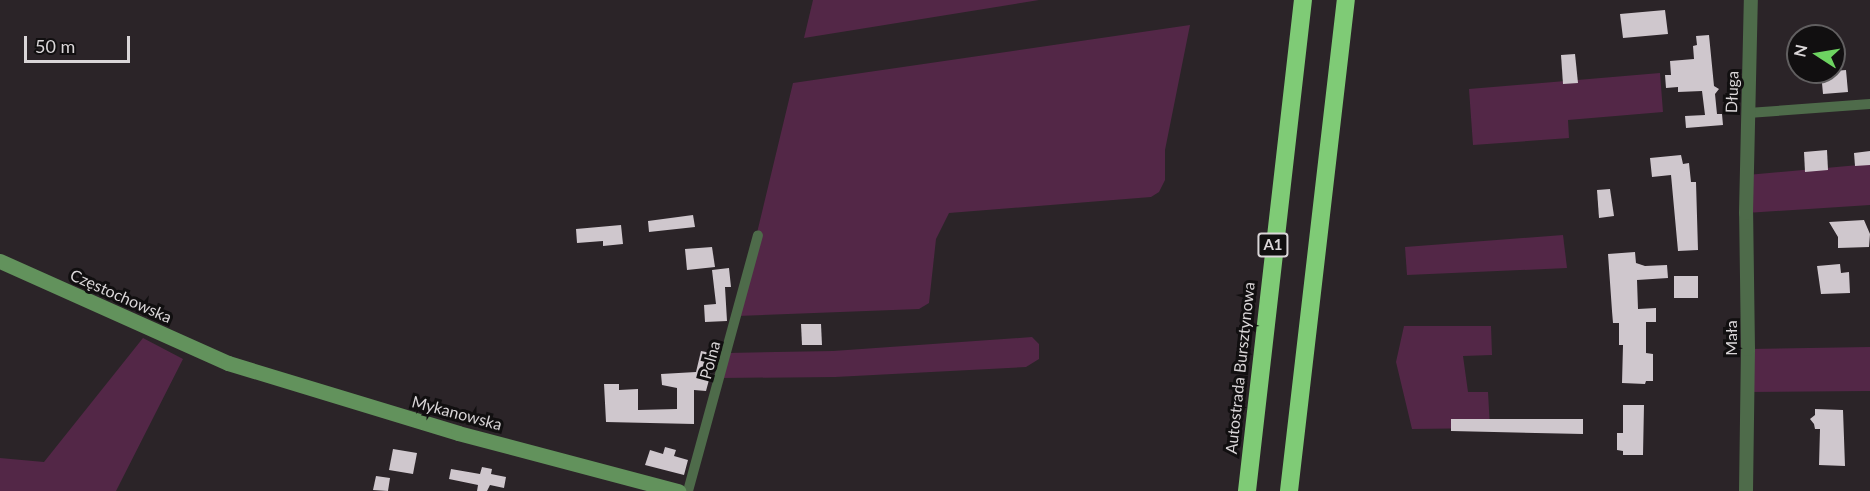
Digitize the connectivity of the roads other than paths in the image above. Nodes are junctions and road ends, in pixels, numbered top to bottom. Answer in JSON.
{"nodes":[{"id":1,"x":1303,"y":0,"type":"edge"},
{"id":2,"x":1346,"y":0,"type":"edge"},
{"id":3,"x":1751,"y":0,"type":"edge"},
{"id":4,"x":1870,"y":104,"type":"edge"},
{"id":5,"x":1748,"y":113,"type":"junction"},
{"id":6,"x":1746,"y":184,"type":"joint"},
{"id":7,"x":758,"y":235,"type":"dead end"},
{"id":8,"x":0,"y":261,"type":"edge"},
{"id":9,"x":228,"y":363,"type":"joint"},
{"id":10,"x":678,"y":491,"type":"edge"},
{"id":11,"x":688,"y":491,"type":"edge"},
{"id":12,"x":1246,"y":491,"type":"edge"},
{"id":13,"x":1289,"y":491,"type":"edge"},
{"id":14,"x":1746,"y":491,"type":"edge"}],
"edges":[{"from":1,"to":12,"type":"highway","name":"Autostrada Bursztynowa","number":"A1"},
{"from":2,"to":13,"type":"highway"},
{"from":3,"to":5,"type":"street","name":"Długa"},
{"from":4,"to":5,"type":"street"},
{"from":5,"to":6,"type":"street","name":"Długa"},
{"from":6,"to":14,"type":"street","name":"Mała"},
{"from":7,"to":11,"type":"street","name":"Polna"},
{"from":8,"to":9,"type":"main road","name":"Częstochowska"},
{"from":9,"to":10,"type":"main road","name":"Mykanowska"}]}
